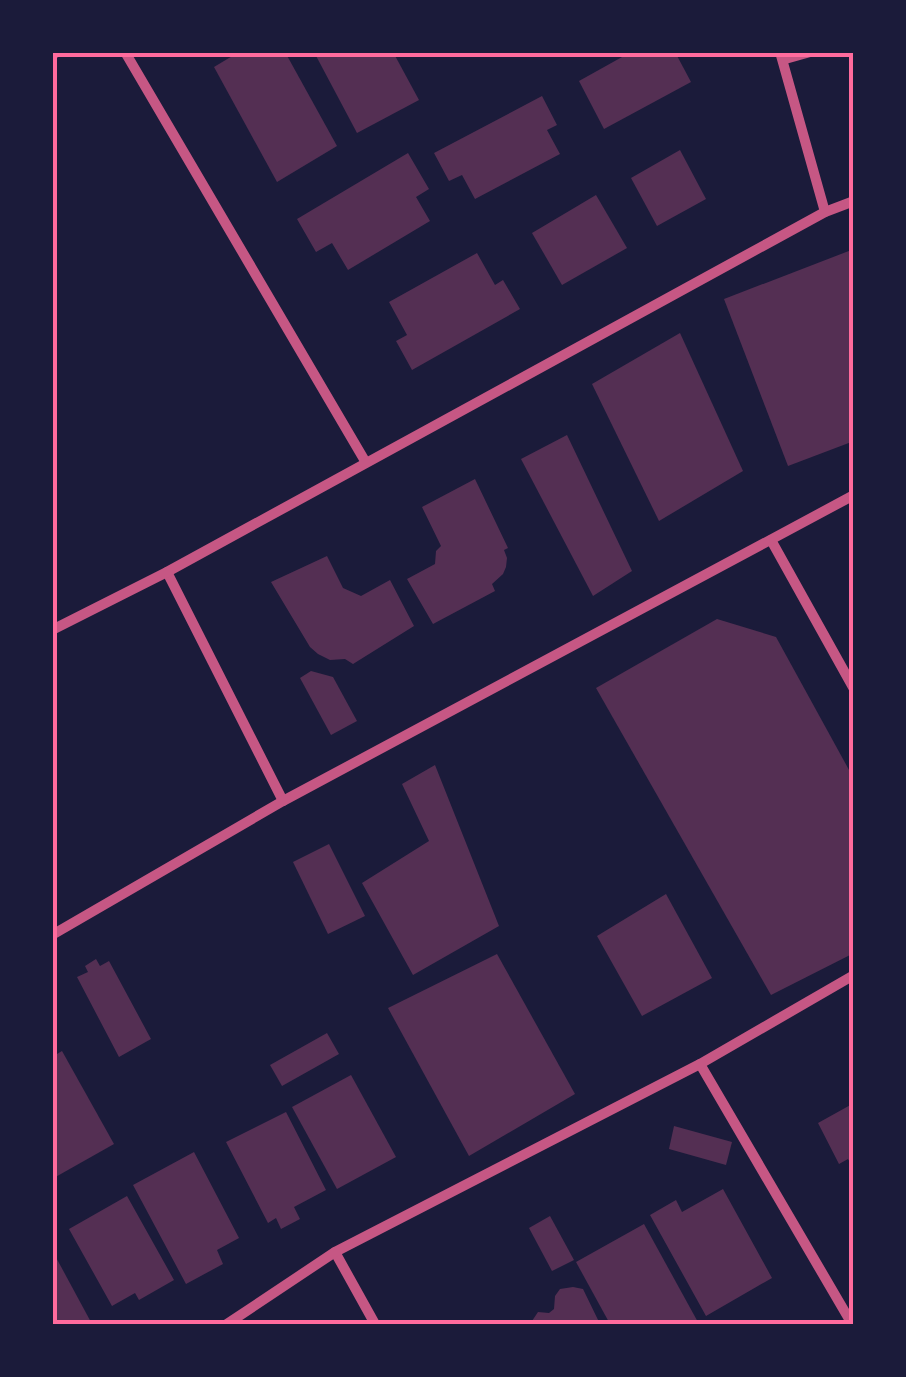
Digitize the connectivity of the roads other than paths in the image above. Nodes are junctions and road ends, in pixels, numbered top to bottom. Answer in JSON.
{"nodes":[{"id":1,"x":125,"y":52,"type":"edge"},
{"id":2,"x":814,"y":52,"type":"edge"},
{"id":3,"x":781,"y":56,"type":"edge"},
{"id":4,"x":854,"y":201,"type":"edge"},
{"id":5,"x":824,"y":212,"type":"junction"},
{"id":6,"x":365,"y":462,"type":"junction"},
{"id":7,"x":854,"y":495,"type":"edge"},
{"id":8,"x":771,"y":540,"type":"junction"},
{"id":9,"x":167,"y":572,"type":"junction"},
{"id":10,"x":52,"y":630,"type":"edge"},
{"id":11,"x":854,"y":689,"type":"edge"},
{"id":12,"x":283,"y":801,"type":"junction"},
{"id":13,"x":52,"y":935,"type":"edge"},
{"id":14,"x":854,"y":975,"type":"edge"},
{"id":15,"x":700,"y":1064,"type":"junction"},
{"id":16,"x":336,"y":1252,"type":"junction"},
{"id":17,"x":227,"y":1324,"type":"edge"},
{"id":18,"x":375,"y":1324,"type":"edge"},
{"id":19,"x":852,"y":1324,"type":"edge"}],
"edges":[{"from":1,"to":6,"type":"street"},
{"from":2,"to":3,"type":"lane"},
{"from":3,"to":5,"type":"street"},
{"from":4,"to":5,"type":"street"},
{"from":5,"to":6,"type":"street"},
{"from":6,"to":9,"type":"street"},
{"from":7,"to":8,"type":"street"},
{"from":8,"to":11,"type":"street"},
{"from":8,"to":12,"type":"street"},
{"from":9,"to":10,"type":"street"},
{"from":9,"to":12,"type":"street"},
{"from":12,"to":13,"type":"street"},
{"from":14,"to":15,"type":"street"},
{"from":15,"to":16,"type":"street"},
{"from":15,"to":19,"type":"street"},
{"from":16,"to":17,"type":"street"},
{"from":16,"to":18,"type":"street"}]}
